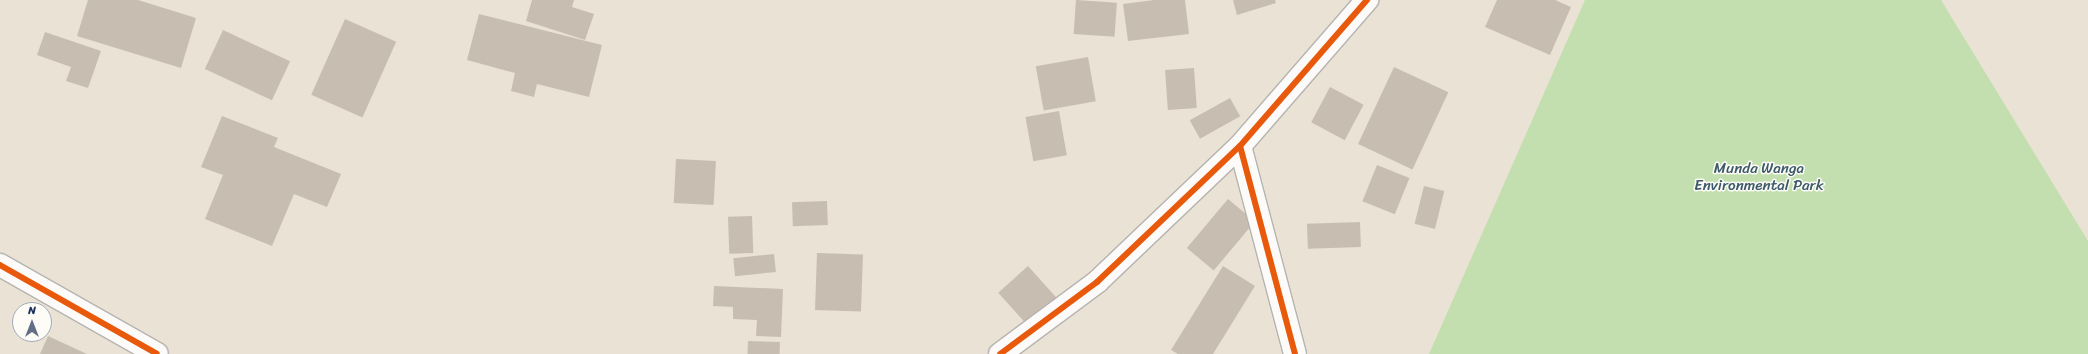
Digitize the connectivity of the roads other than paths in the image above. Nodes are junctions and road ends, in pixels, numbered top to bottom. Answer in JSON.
{"nodes":[{"id":1,"x":1367,"y":0,"type":"edge"},
{"id":2,"x":1240,"y":146,"type":"junction"},
{"id":3,"x":0,"y":265,"type":"edge"},
{"id":4,"x":157,"y":354,"type":"edge"},
{"id":5,"x":1000,"y":354,"type":"edge"},
{"id":6,"x":1295,"y":354,"type":"edge"}],
"edges":[{"from":1,"to":2,"type":"street"},
{"from":2,"to":5,"type":"street"},
{"from":2,"to":6,"type":"street"},
{"from":3,"to":4,"type":"street"}]}
